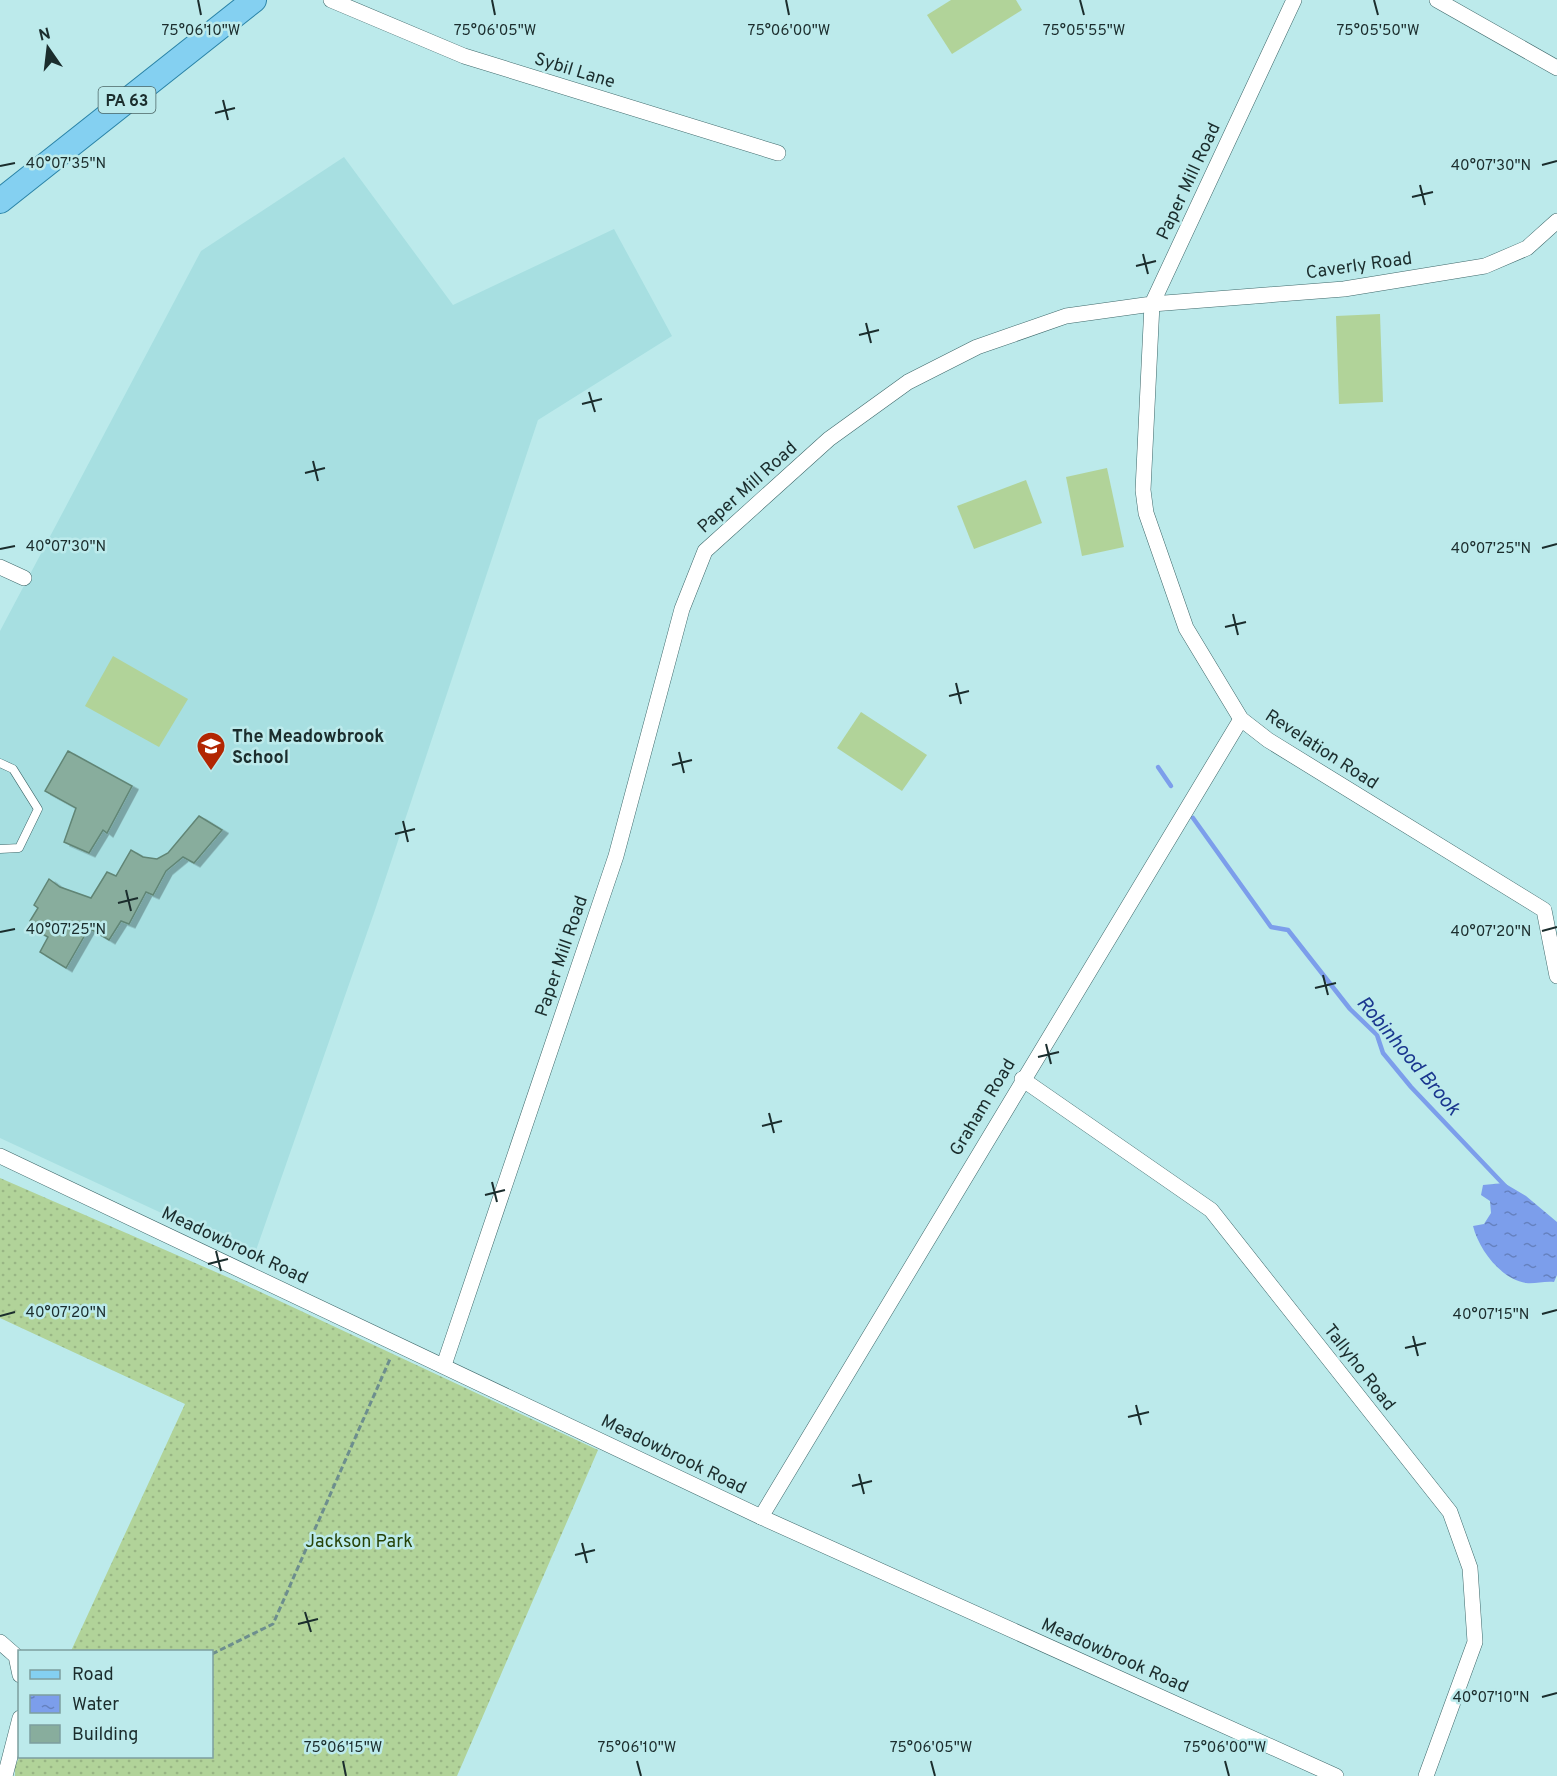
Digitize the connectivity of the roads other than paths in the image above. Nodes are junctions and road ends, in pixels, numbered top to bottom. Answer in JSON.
{"nodes":[{"id":1,"x":254,"y":0,"type":"edge"},
{"id":2,"x":331,"y":0,"type":"edge"},
{"id":3,"x":1294,"y":0,"type":"edge"},
{"id":4,"x":1437,"y":0,"type":"edge"},
{"id":5,"x":1557,"y":68,"type":"edge"},
{"id":6,"x":778,"y":153,"type":"dead end"},
{"id":7,"x":0,"y":201,"type":"edge"},
{"id":8,"x":1557,"y":221,"type":"edge"},
{"id":9,"x":1152,"y":304,"type":"junction"},
{"id":10,"x":2,"y":573,"type":"edge"},
{"id":11,"x":24,"y":578,"type":"dead end"},
{"id":12,"x":1241,"y":719,"type":"junction"},
{"id":13,"x":0,"y":763,"type":"edge"},
{"id":14,"x":0,"y":849,"type":"edge"},
{"id":15,"x":1551,"y":909,"type":"edge"},
{"id":16,"x":1557,"y":976,"type":"edge"},
{"id":17,"x":1022,"y":1079,"type":"junction"},
{"id":18,"x":0,"y":1156,"type":"edge"},
{"id":19,"x":444,"y":1365,"type":"junction"},
{"id":20,"x":760,"y":1517,"type":"junction"},
{"id":21,"x":0,"y":1642,"type":"edge"},
{"id":22,"x":18,"y":1666,"type":"edge"},
{"id":23,"x":18,"y":1725,"type":"edge"},
{"id":24,"x":4,"y":1776,"type":"edge"},
{"id":25,"x":1336,"y":1776,"type":"edge"},
{"id":26,"x":1426,"y":1776,"type":"edge"}],
"edges":[{"from":1,"to":7,"type":"main road","number":"PA 63"},
{"from":2,"to":6,"type":"street","name":"Sybil Lane"},
{"from":3,"to":9,"type":"street","name":"Paper Mill Road"},
{"from":4,"to":5,"type":"street"},
{"from":8,"to":9,"type":"street","name":"Caverly Road"},
{"from":9,"to":12,"type":"street","name":"Revelation Road"},
{"from":9,"to":19,"type":"street","name":"Paper Mill Road"},
{"from":10,"to":11,"type":"street"},
{"from":12,"to":15,"type":"street","name":"Revelation Road"},
{"from":12,"to":17,"type":"street","name":"Graham Road"},
{"from":13,"to":14,"type":"lane"},
{"from":15,"to":16,"type":"street","name":"Revelation Road"},
{"from":17,"to":20,"type":"street","name":"Graham Road"},
{"from":17,"to":26,"type":"street","name":"Tallyho Road"},
{"from":18,"to":19,"type":"street","name":"Meadowbrook Road"},
{"from":19,"to":20,"type":"street","name":"Meadowbrook Road"},
{"from":20,"to":25,"type":"street","name":"Meadowbrook Road"},
{"from":21,"to":22,"type":"street"},
{"from":23,"to":24,"type":"street"}]}
